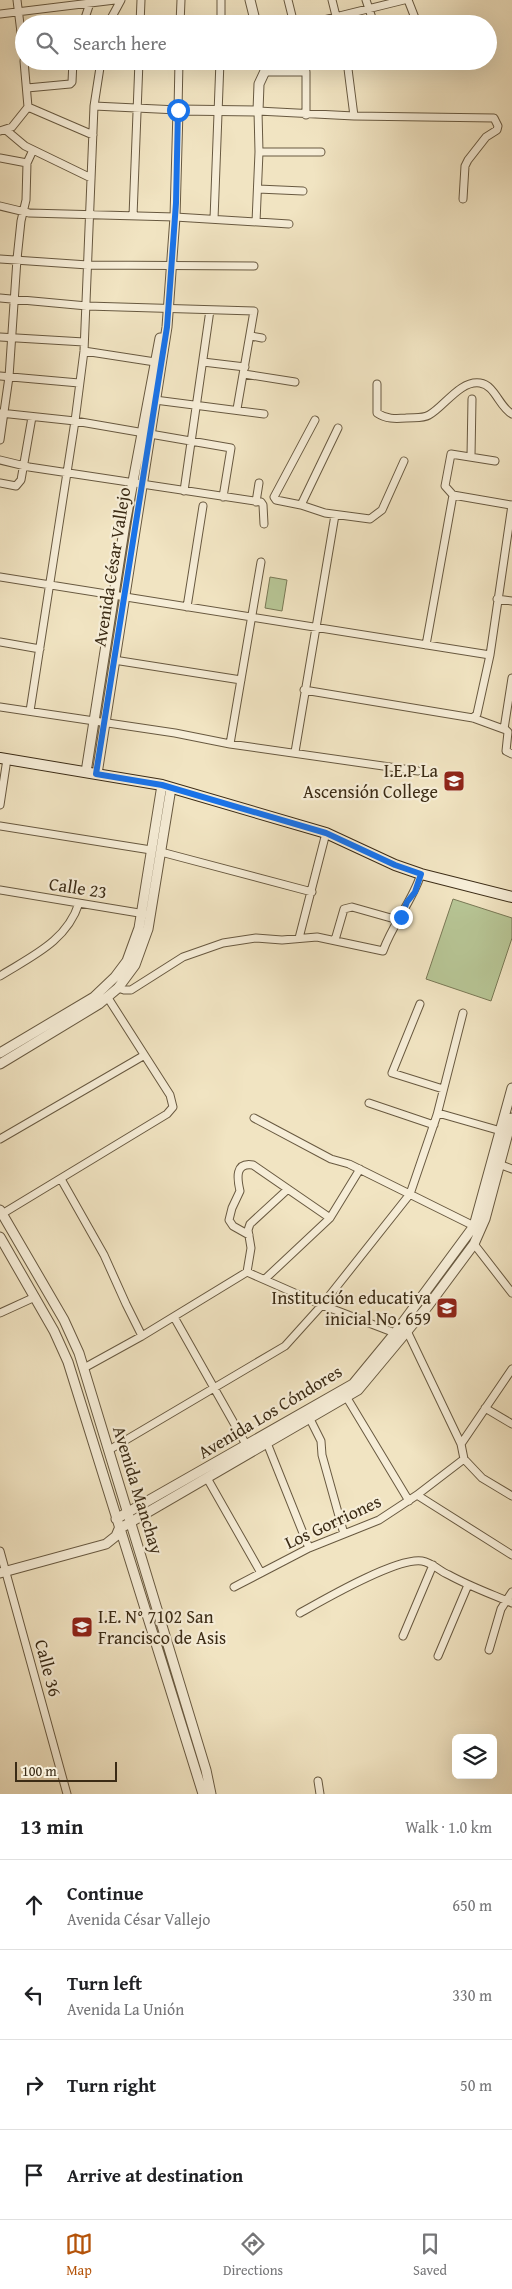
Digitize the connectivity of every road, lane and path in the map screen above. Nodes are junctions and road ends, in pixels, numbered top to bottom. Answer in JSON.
{"nodes":[{"id":1,"x":17,"y":0,"type":"edge"},
{"id":2,"x":115,"y":0,"type":"edge"},
{"id":3,"x":121,"y":0,"type":"edge"},
{"id":4,"x":141,"y":0,"type":"edge"},
{"id":5,"x":181,"y":0,"type":"edge"},
{"id":6,"x":221,"y":0,"type":"edge"},
{"id":7,"x":250,"y":0,"type":"edge"},
{"id":8,"x":288,"y":0,"type":"edge"},
{"id":9,"x":332,"y":0,"type":"edge"},
{"id":10,"x":366,"y":0,"type":"edge"},
{"id":11,"x":404,"y":0,"type":"edge"},
{"id":12,"x":408,"y":0,"type":"edge"},
{"id":13,"x":94,"y":2,"type":"edge"},
{"id":14,"x":52,"y":4,"type":"edge"},
{"id":15,"x":369,"y":9,"type":"junction"},
{"id":16,"x":19,"y":12,"type":"junction"},
{"id":17,"x":0,"y":14,"type":"edge"},
{"id":18,"x":19,"y":15,"type":"edge"},
{"id":19,"x":88,"y":15,"type":"edge"},
{"id":20,"x":113,"y":15,"type":"edge"},
{"id":21,"x":140,"y":15,"type":"edge"},
{"id":22,"x":180,"y":15,"type":"edge"},
{"id":23,"x":220,"y":15,"type":"edge"},
{"id":24,"x":254,"y":15,"type":"edge"},
{"id":25,"x":292,"y":15,"type":"edge"},
{"id":26,"x":336,"y":15,"type":"edge"},
{"id":27,"x":352,"y":15,"type":"edge"},
{"id":28,"x":371,"y":15,"type":"edge"},
{"id":29,"x":414,"y":15,"type":"edge"},
{"id":30,"x":25,"y":70,"type":"edge"},
{"id":31,"x":72,"y":70,"type":"edge"},
{"id":32,"x":100,"y":70,"type":"edge"},
{"id":33,"x":139,"y":70,"type":"edge"},
{"id":34,"x":179,"y":70,"type":"edge"},
{"id":35,"x":220,"y":70,"type":"edge"},
{"id":36,"x":348,"y":70,"type":"edge"},
{"id":37,"x":264,"y":72,"type":"joint"},
{"id":38,"x":306,"y":72,"type":"joint"},
{"id":39,"x":27,"y":88,"type":"junction"},
{"id":40,"x":94,"y":106,"type":"junction"},
{"id":41,"x":28,"y":107,"type":"junction"},
{"id":42,"x":138,"y":109,"type":"junction"},
{"id":43,"x":178,"y":110,"type":"junction"},
{"id":44,"x":218,"y":111,"type":"junction"},
{"id":45,"x":258,"y":112,"type":"junction"},
{"id":46,"x":306,"y":115,"type":"junction"},
{"id":47,"x":354,"y":116,"type":"junction"},
{"id":48,"x":3,"y":131,"type":"edge"},
{"id":49,"x":93,"y":135,"type":"junction"},
{"id":50,"x":33,"y":150,"type":"junction"},
{"id":51,"x":259,"y":152,"type":"junction"},
{"id":52,"x":321,"y":152,"type":"dead end"},
{"id":53,"x":0,"y":158,"type":"edge"},
{"id":54,"x":27,"y":162,"type":"junction"},
{"id":55,"x":91,"y":178,"type":"junction"},
{"id":56,"x":258,"y":189,"type":"junction"},
{"id":57,"x":303,"y":191,"type":"dead end"},
{"id":58,"x":464,"y":198,"type":"dead end"},
{"id":59,"x":0,"y":206,"type":"edge"},
{"id":60,"x":24,"y":212,"type":"junction"},
{"id":61,"x":90,"y":216,"type":"junction"},
{"id":62,"x":133,"y":216,"type":"junction"},
{"id":63,"x":175,"y":217,"type":"junction"},
{"id":64,"x":214,"y":219,"type":"junction"},
{"id":65,"x":256,"y":222,"type":"junction"},
{"id":66,"x":289,"y":224,"type":"dead end"},
{"id":67,"x":0,"y":259,"type":"edge"},
{"id":68,"x":17,"y":259,"type":"junction"},
{"id":69,"x":88,"y":265,"type":"junction"},
{"id":70,"x":171,"y":265,"type":"junction"},
{"id":71,"x":254,"y":266,"type":"dead end"},
{"id":72,"x":0,"y":298,"type":"edge"},
{"id":73,"x":14,"y":299,"type":"junction"},
{"id":74,"x":87,"y":306,"type":"junction"},
{"id":75,"x":167,"y":309,"type":"junction"},
{"id":76,"x":210,"y":310,"type":"junction"},
{"id":77,"x":251,"y":336,"type":"junction"},
{"id":78,"x":0,"y":337,"type":"edge"},
{"id":79,"x":12,"y":337,"type":"junction"},
{"id":80,"x":262,"y":338,"type":"dead end"},
{"id":81,"x":84,"y":342,"type":"junction"},
{"id":82,"x":84,"y":351,"type":"junction"},
{"id":83,"x":155,"y":362,"type":"junction"},
{"id":84,"x":203,"y":362,"type":"junction"},
{"id":85,"x":245,"y":370,"type":"junction"},
{"id":86,"x":0,"y":376,"type":"edge"},
{"id":87,"x":9,"y":377,"type":"junction"},
{"id":88,"x":295,"y":382,"type":"dead end"},
{"id":89,"x":79,"y":383,"type":"junction"},
{"id":90,"x":377,"y":384,"type":"dead end"},
{"id":91,"x":472,"y":399,"type":"dead end"},
{"id":92,"x":155,"y":400,"type":"junction"},
{"id":93,"x":196,"y":404,"type":"junction"},
{"id":94,"x":237,"y":409,"type":"junction"},
{"id":95,"x":2,"y":413,"type":"edge"},
{"id":96,"x":264,"y":414,"type":"dead end"},
{"id":97,"x":512,"y":414,"type":"edge"},
{"id":98,"x":32,"y":417,"type":"junction"},
{"id":99,"x":315,"y":420,"type":"dead end"},
{"id":100,"x":75,"y":421,"type":"junction"},
{"id":101,"x":338,"y":428,"type":"dead end"},
{"id":102,"x":146,"y":433,"type":"junction"},
{"id":103,"x":0,"y":440,"type":"edge"},
{"id":104,"x":191,"y":440,"type":"junction"},
{"id":105,"x":471,"y":456,"type":"junction"},
{"id":106,"x":0,"y":460,"type":"edge"},
{"id":107,"x":404,"y":460,"type":"dead end"},
{"id":108,"x":495,"y":461,"type":"dead end"},
{"id":109,"x":25,"y":466,"type":"junction"},
{"id":110,"x":67,"y":472,"type":"junction"},
{"id":111,"x":0,"y":483,"type":"edge"},
{"id":112,"x":138,"y":483,"type":"junction"},
{"id":113,"x":259,"y":483,"type":"dead end"},
{"id":114,"x":184,"y":491,"type":"junction"},
{"id":115,"x":453,"y":495,"type":"junction"},
{"id":116,"x":223,"y":497,"type":"junction"},
{"id":117,"x":256,"y":502,"type":"junction"},
{"id":118,"x":301,"y":505,"type":"junction"},
{"id":119,"x":512,"y":505,"type":"edge"},
{"id":120,"x":203,"y":506,"type":"dead end"},
{"id":121,"x":335,"y":515,"type":"junction"},
{"id":122,"x":264,"y":524,"type":"dead end"},
{"id":123,"x":261,"y":562,"type":"dead end"},
{"id":124,"x":0,"y":577,"type":"edge"},
{"id":125,"x":50,"y":585,"type":"junction"},
{"id":126,"x":114,"y":596,"type":"junction"},
{"id":127,"x":124,"y":597,"type":"junction"},
{"id":128,"x":497,"y":599,"type":"junction"},
{"id":129,"x":512,"y":601,"type":"edge"},
{"id":130,"x":187,"y":607,"type":"junction"},
{"id":131,"x":252,"y":617,"type":"junction"},
{"id":132,"x":314,"y":627,"type":"junction"},
{"id":133,"x":0,"y":642,"type":"edge"},
{"id":134,"x":426,"y":645,"type":"junction"},
{"id":135,"x":40,"y":649,"type":"junction"},
{"id":136,"x":490,"y":655,"type":"junction"},
{"id":137,"x":114,"y":660,"type":"junction"},
{"id":138,"x":512,"y":678,"type":"edge"},
{"id":139,"x":241,"y":680,"type":"junction"},
{"id":140,"x":304,"y":690,"type":"junction"},
{"id":141,"x":0,"y":707,"type":"edge"},
{"id":142,"x":30,"y":712,"type":"junction"},
{"id":143,"x":473,"y":718,"type":"junction"},
{"id":144,"x":93,"y":722,"type":"junction"},
{"id":145,"x":104,"y":723,"type":"junction"},
{"id":146,"x":504,"y":729,"type":"junction"},
{"id":147,"x":230,"y":744,"type":"junction"},
{"id":148,"x":295,"y":752,"type":"junction"},
{"id":149,"x":512,"y":754,"type":"edge"},
{"id":150,"x":4,"y":759,"type":"edge"},
{"id":151,"x":418,"y":770,"type":"dead end"},
{"id":152,"x":91,"y":773,"type":"junction"},
{"id":153,"x":167,"y":787,"type":"junction"},
{"id":154,"x":0,"y":805,"type":"edge"},
{"id":155,"x":0,"y":826,"type":"edge"},
{"id":156,"x":326,"y":833,"type":"junction"},
{"id":157,"x":156,"y":851,"type":"junction"},
{"id":158,"x":421,"y":874,"type":"junction"},
{"id":159,"x":0,"y":890,"type":"edge"},
{"id":160,"x":312,"y":892,"type":"junction"},
{"id":161,"x":512,"y":896,"type":"edge"},
{"id":162,"x":79,"y":903,"type":"junction"},
{"id":163,"x":146,"y":914,"type":"junction"},
{"id":164,"x":398,"y":920,"type":"junction"},
{"id":165,"x":299,"y":938,"type":"junction"},
{"id":166,"x":335,"y":940,"type":"junction"},
{"id":167,"x":0,"y":976,"type":"edge"},
{"id":168,"x":118,"y":988,"type":"junction"},
{"id":169,"x":108,"y":998,"type":"junction"},
{"id":170,"x":420,"y":1004,"type":"dead end"},
{"id":171,"x":463,"y":1013,"type":"dead end"},
{"id":172,"x":0,"y":1053,"type":"edge"},
{"id":173,"x":143,"y":1056,"type":"junction"},
{"id":174,"x":0,"y":1064,"type":"edge"},
{"id":175,"x":512,"y":1088,"type":"edge"},
{"id":176,"x":443,"y":1089,"type":"junction"},
{"id":177,"x":369,"y":1104,"type":"dead end"},
{"id":178,"x":438,"y":1113,"type":"junction"},
{"id":179,"x":254,"y":1118,"type":"dead end"},
{"id":180,"x":512,"y":1118,"type":"edge"},
{"id":181,"x":434,"y":1125,"type":"junction"},
{"id":182,"x":501,"y":1131,"type":"junction"},
{"id":183,"x":0,"y":1139,"type":"edge"},
{"id":184,"x":496,"y":1163,"type":"junction"},
{"id":185,"x":360,"y":1169,"type":"junction"},
{"id":186,"x":512,"y":1170,"type":"edge"},
{"id":187,"x":62,"y":1179,"type":"junction"},
{"id":188,"x":288,"y":1189,"type":"junction"},
{"id":189,"x":410,"y":1194,"type":"junction"},
{"id":190,"x":1,"y":1212,"type":"edge"},
{"id":191,"x":330,"y":1218,"type":"junction"},
{"id":192,"x":474,"y":1226,"type":"junction"},
{"id":193,"x":249,"y":1234,"type":"junction"},
{"id":194,"x":0,"y":1237,"type":"edge"},
{"id":195,"x":474,"y":1244,"type":"junction"},
{"id":196,"x":247,"y":1272,"type":"junction"},
{"id":197,"x":265,"y":1279,"type":"junction"},
{"id":198,"x":512,"y":1292,"type":"edge"},
{"id":199,"x":35,"y":1296,"type":"junction"},
{"id":200,"x":322,"y":1305,"type":"junction"},
{"id":201,"x":0,"y":1313,"type":"edge"},
{"id":202,"x":174,"y":1316,"type":"junction"},
{"id":203,"x":407,"y":1331,"type":"junction"},
{"id":204,"x":395,"y":1333,"type":"junction"},
{"id":205,"x":142,"y":1336,"type":"junction"},
{"id":206,"x":84,"y":1368,"type":"junction"},
{"id":207,"x":512,"y":1369,"type":"edge"},
{"id":208,"x":214,"y":1388,"type":"junction"},
{"id":209,"x":347,"y":1398,"type":"junction"},
{"id":210,"x":485,"y":1408,"type":"junction"},
{"id":211,"x":310,"y":1419,"type":"junction"},
{"id":212,"x":512,"y":1424,"type":"edge"},
{"id":213,"x":267,"y":1443,"type":"junction"},
{"id":214,"x":461,"y":1444,"type":"junction"},
{"id":215,"x":249,"y":1449,"type":"junction"},
{"id":216,"x":109,"y":1450,"type":"junction"},
{"id":217,"x":464,"y":1460,"type":"junction"},
{"id":218,"x":207,"y":1478,"type":"junction"},
{"id":219,"x":418,"y":1495,"type":"junction"},
{"id":220,"x":512,"y":1496,"type":"edge"},
{"id":221,"x":409,"y":1500,"type":"junction"},
{"id":222,"x":130,"y":1517,"type":"junction"},
{"id":223,"x":116,"y":1519,"type":"junction"},
{"id":224,"x":119,"y":1529,"type":"junction"},
{"id":225,"x":344,"y":1534,"type":"junction"},
{"id":226,"x":309,"y":1548,"type":"junction"},
{"id":227,"x":0,"y":1551,"type":"edge"},
{"id":228,"x":512,"y":1555,"type":"edge"},
{"id":229,"x":433,"y":1565,"type":"junction"},
{"id":230,"x":3,"y":1572,"type":"edge"},
{"id":231,"x":261,"y":1573,"type":"junction"},
{"id":232,"x":468,"y":1585,"type":"junction"},
{"id":233,"x":234,"y":1587,"type":"dead end"},
{"id":234,"x":512,"y":1592,"type":"edge"},
{"id":235,"x":509,"y":1602,"type":"edge"},
{"id":236,"x":300,"y":1614,"type":"dead end"},
{"id":237,"x":402,"y":1636,"type":"dead end"},
{"id":238,"x":489,"y":1650,"type":"dead end"},
{"id":239,"x":438,"y":1656,"type":"dead end"},
{"id":240,"x":202,"y":1772,"type":"junction"},
{"id":241,"x":318,"y":1781,"type":"dead end"},
{"id":242,"x":68,"y":1794,"type":"edge"},
{"id":243,"x":203,"y":1794,"type":"edge"},
{"id":244,"x":211,"y":1794,"type":"edge"},
{"id":245,"x":320,"y":1794,"type":"edge"}],
"edges":[{"from":1,"to":16,"type":"street"},
{"from":2,"to":13,"type":"street"},
{"from":3,"to":20,"type":"street"},
{"from":4,"to":21,"type":"street"},
{"from":5,"to":22,"type":"street"},
{"from":6,"to":23,"type":"street"},
{"from":7,"to":24,"type":"street"},
{"from":8,"to":25,"type":"street"},
{"from":9,"to":26,"type":"street"},
{"from":10,"to":15,"type":"street"},
{"from":11,"to":15,"type":"street"},
{"from":12,"to":29,"type":"street"},
{"from":13,"to":14,"type":"street"},
{"from":13,"to":19,"type":"street"},
{"from":14,"to":16,"type":"street"},
{"from":15,"to":27,"type":"street"},
{"from":15,"to":28,"type":"street"},
{"from":16,"to":17,"type":"street"},
{"from":16,"to":18,"type":"street"},
{"from":30,"to":39,"type":"street"},
{"from":31,"to":39,"type":"street"},
{"from":32,"to":40,"type":"street"},
{"from":33,"to":42,"type":"street"},
{"from":34,"to":43,"type":"street","name":"Avenida César Vallejo"},
{"from":35,"to":44,"type":"street"},
{"from":36,"to":47,"type":"street"},
{"from":37,"to":38,"type":"street"},
{"from":37,"to":45,"type":"street"},
{"from":38,"to":46,"type":"street"},
{"from":39,"to":41,"type":"street"},
{"from":40,"to":42,"type":"street"},
{"from":40,"to":49,"type":"street"},
{"from":41,"to":48,"type":"street"},
{"from":41,"to":49,"type":"street"},
{"from":42,"to":43,"type":"street"},
{"from":42,"to":62,"type":"street"},
{"from":43,"to":44,"type":"street"},
{"from":43,"to":63,"type":"street","name":"Avenida César Vallejo"},
{"from":44,"to":45,"type":"street"},
{"from":44,"to":64,"type":"street"},
{"from":45,"to":46,"type":"street"},
{"from":45,"to":51,"type":"street"},
{"from":46,"to":47,"type":"street"},
{"from":47,"to":58,"type":"street"},
{"from":48,"to":50,"type":"street"},
{"from":49,"to":55,"type":"street"},
{"from":50,"to":54,"type":"street"},
{"from":50,"to":55,"type":"street"},
{"from":51,"to":52,"type":"street"},
{"from":51,"to":56,"type":"street"},
{"from":53,"to":54,"type":"street"},
{"from":54,"to":60,"type":"street"},
{"from":55,"to":61,"type":"street"},
{"from":56,"to":57,"type":"street"},
{"from":56,"to":65,"type":"street"},
{"from":59,"to":60,"type":"street"},
{"from":60,"to":61,"type":"street"},
{"from":60,"to":68,"type":"street"},
{"from":61,"to":62,"type":"street"},
{"from":61,"to":69,"type":"street"},
{"from":62,"to":63,"type":"street"},
{"from":63,"to":64,"type":"street"},
{"from":63,"to":70,"type":"street","name":"Avenida César Vallejo"},
{"from":64,"to":65,"type":"street"},
{"from":65,"to":66,"type":"street"},
{"from":67,"to":68,"type":"street"},
{"from":68,"to":69,"type":"street"},
{"from":68,"to":73,"type":"street"},
{"from":69,"to":70,"type":"street"},
{"from":69,"to":74,"type":"street"},
{"from":70,"to":71,"type":"street"},
{"from":70,"to":75,"type":"street","name":"Avenida César Vallejo"},
{"from":72,"to":73,"type":"street"},
{"from":73,"to":74,"type":"street"},
{"from":73,"to":79,"type":"street"},
{"from":74,"to":75,"type":"street"},
{"from":74,"to":81,"type":"street"},
{"from":75,"to":76,"type":"street"},
{"from":75,"to":83,"type":"street","name":"Avenida César Vallejo"},
{"from":75,"to":92,"type":"street","name":"Avenida César Vallejo"},
{"from":76,"to":77,"type":"street"},
{"from":76,"to":84,"type":"street"},
{"from":77,"to":80,"type":"street"},
{"from":77,"to":85,"type":"street"},
{"from":78,"to":79,"type":"street"},
{"from":79,"to":81,"type":"street"},
{"from":79,"to":87,"type":"street"},
{"from":81,"to":82,"type":"street"},
{"from":82,"to":83,"type":"street"},
{"from":82,"to":89,"type":"street"},
{"from":83,"to":102,"type":"street","name":"Avenida César Vallejo"},
{"from":84,"to":85,"type":"street"},
{"from":84,"to":93,"type":"street"},
{"from":85,"to":88,"type":"street"},
{"from":85,"to":94,"type":"street"},
{"from":86,"to":87,"type":"street"},
{"from":87,"to":89,"type":"street"},
{"from":87,"to":95,"type":"street"},
{"from":89,"to":100,"type":"street"},
{"from":90,"to":97,"type":"street"},
{"from":91,"to":105,"type":"street"},
{"from":92,"to":93,"type":"street"},
{"from":92,"to":102,"type":"street","name":"Avenida César Vallejo"},
{"from":93,"to":94,"type":"street"},
{"from":93,"to":104,"type":"street"},
{"from":94,"to":96,"type":"street"},
{"from":95,"to":98,"type":"street"},
{"from":95,"to":103,"type":"street"},
{"from":98,"to":100,"type":"street"},
{"from":98,"to":109,"type":"street"},
{"from":99,"to":118,"type":"street"},
{"from":100,"to":102,"type":"street"},
{"from":100,"to":110,"type":"street"},
{"from":101,"to":118,"type":"street"},
{"from":102,"to":104,"type":"street"},
{"from":102,"to":112,"type":"street","name":"Avenida César Vallejo"},
{"from":104,"to":114,"type":"street"},
{"from":104,"to":116,"type":"street"},
{"from":105,"to":108,"type":"street"},
{"from":105,"to":115,"type":"street"},
{"from":106,"to":109,"type":"street"},
{"from":107,"to":121,"type":"street"},
{"from":109,"to":110,"type":"street"},
{"from":109,"to":111,"type":"street"},
{"from":110,"to":112,"type":"street"},
{"from":110,"to":125,"type":"street"},
{"from":112,"to":114,"type":"street"},
{"from":112,"to":126,"type":"street","name":"Avenida César Vallejo"},
{"from":112,"to":127,"type":"street","name":"Avenida César Vallejo"},
{"from":113,"to":117,"type":"street"},
{"from":114,"to":116,"type":"street"},
{"from":115,"to":119,"type":"street"},
{"from":115,"to":134,"type":"street"},
{"from":116,"to":117,"type":"street"},
{"from":117,"to":122,"type":"street"},
{"from":118,"to":121,"type":"street"},
{"from":119,"to":128,"type":"street"},
{"from":120,"to":130,"type":"street"},
{"from":121,"to":132,"type":"street"},
{"from":123,"to":131,"type":"street"},
{"from":124,"to":125,"type":"street"},
{"from":125,"to":126,"type":"street"},
{"from":125,"to":135,"type":"street"},
{"from":126,"to":127,"type":"street"},
{"from":126,"to":144,"type":"street","name":"Avenida César Vallejo"},
{"from":127,"to":130,"type":"street"},
{"from":127,"to":137,"type":"street","name":"Avenida César Vallejo"},
{"from":128,"to":129,"type":"street"},
{"from":128,"to":136,"type":"street"},
{"from":130,"to":131,"type":"street"},
{"from":131,"to":132,"type":"street"},
{"from":131,"to":139,"type":"street"},
{"from":132,"to":134,"type":"street"},
{"from":132,"to":140,"type":"street"},
{"from":133,"to":135,"type":"street"},
{"from":134,"to":136,"type":"street"},
{"from":135,"to":142,"type":"street"},
{"from":136,"to":143,"type":"street"},
{"from":137,"to":139,"type":"street"},
{"from":137,"to":145,"type":"street","name":"Avenida César Vallejo"},
{"from":138,"to":146,"type":"street"},
{"from":139,"to":147,"type":"street"},
{"from":140,"to":143,"type":"street"},
{"from":140,"to":148,"type":"street"},
{"from":141,"to":142,"type":"street"},
{"from":142,"to":144,"type":"street"},
{"from":143,"to":146,"type":"street"},
{"from":144,"to":145,"type":"street"},
{"from":144,"to":152,"type":"street","name":"Avenida César Vallejo"},
{"from":145,"to":147,"type":"street"},
{"from":145,"to":152,"type":"street","name":"Avenida César Vallejo"},
{"from":146,"to":149,"type":"street"},
{"from":147,"to":148,"type":"street"},
{"from":148,"to":151,"type":"street"},
{"from":150,"to":152,"type":"main road"},
{"from":150,"to":154,"type":"street"},
{"from":152,"to":153,"type":"main road"},
{"from":153,"to":156,"type":"main road"},
{"from":153,"to":157,"type":"street"},
{"from":155,"to":157,"type":"street"},
{"from":156,"to":158,"type":"main road"},
{"from":156,"to":160,"type":"street"},
{"from":157,"to":160,"type":"street"},
{"from":157,"to":163,"type":"street"},
{"from":158,"to":161,"type":"main road"},
{"from":158,"to":164,"type":"street"},
{"from":159,"to":162,"type":"street","name":"Calle 23"},
{"from":160,"to":165,"type":"street"},
{"from":162,"to":163,"type":"street","name":"Calle 23"},
{"from":162,"to":167,"type":"street"},
{"from":163,"to":168,"type":"street"},
{"from":163,"to":172,"type":"street"},
{"from":164,"to":166,"type":"street"},
{"from":164,"to":166,"type":"street"},
{"from":165,"to":166,"type":"street"},
{"from":165,"to":168,"type":"street"},
{"from":168,"to":169,"type":"street"},
{"from":169,"to":173,"type":"street"},
{"from":169,"to":174,"type":"street"},
{"from":170,"to":176,"type":"street"},
{"from":171,"to":176,"type":"street"},
{"from":173,"to":183,"type":"street"},
{"from":173,"to":187,"type":"street"},
{"from":175,"to":182,"type":"street","name":"Avenida Los Cóndores"},
{"from":176,"to":178,"type":"street"},
{"from":177,"to":181,"type":"street"},
{"from":178,"to":181,"type":"street"},
{"from":178,"to":182,"type":"street"},
{"from":179,"to":185,"type":"street"},
{"from":180,"to":184,"type":"street","name":"Avenida Los Cóndores"},
{"from":181,"to":189,"type":"street"},
{"from":182,"to":184,"type":"street","name":"Avenida Los Cóndores"},
{"from":184,"to":186,"type":"street"},
{"from":184,"to":192,"type":"street","name":"Avenida Los Cóndores"},
{"from":184,"to":195,"type":"street","name":"Avenida Los Cóndores"},
{"from":185,"to":189,"type":"street"},
{"from":185,"to":191,"type":"street"},
{"from":187,"to":190,"type":"street"},
{"from":187,"to":205,"type":"street"},
{"from":188,"to":191,"type":"street"},
{"from":188,"to":193,"type":"street"},
{"from":188,"to":193,"type":"street"},
{"from":189,"to":192,"type":"street"},
{"from":189,"to":200,"type":"street"},
{"from":190,"to":206,"type":"street","name":"Avenida Manchay"},
{"from":191,"to":197,"type":"street"},
{"from":192,"to":204,"type":"street","name":"Avenida Los Cóndores"},
{"from":193,"to":196,"type":"street"},
{"from":194,"to":199,"type":"street","name":"Avenida Manchay"},
{"from":195,"to":198,"type":"street"},
{"from":195,"to":203,"type":"street","name":"Avenida Los Cóndores"},
{"from":196,"to":197,"type":"street"},
{"from":196,"to":202,"type":"street"},
{"from":197,"to":200,"type":"street"},
{"from":199,"to":201,"type":"street"},
{"from":199,"to":223,"type":"street","name":"Avenida Manchay"},
{"from":200,"to":204,"type":"street"},
{"from":200,"to":208,"type":"street"},
{"from":202,"to":205,"type":"street"},
{"from":202,"to":208,"type":"street"},
{"from":203,"to":209,"type":"street","name":"Avenida Los Cóndores"},
{"from":203,"to":214,"type":"street"},
{"from":204,"to":215,"type":"street","name":"Avenida Los Cóndores"},
{"from":205,"to":206,"type":"street"},
{"from":206,"to":216,"type":"street","name":"Avenida Manchay"},
{"from":207,"to":210,"type":"street"},
{"from":208,"to":215,"type":"street"},
{"from":208,"to":216,"type":"street"},
{"from":209,"to":211,"type":"street","name":"Avenida Los Cóndores"},
{"from":209,"to":221,"type":"street"},
{"from":210,"to":212,"type":"street"},
{"from":210,"to":214,"type":"street"},
{"from":211,"to":213,"type":"street","name":"Avenida Los Cóndores"},
{"from":211,"to":225,"type":"street"},
{"from":213,"to":215,"type":"street","name":"Avenida Los Cóndores"},
{"from":213,"to":226,"type":"street"},
{"from":214,"to":217,"type":"street"},
{"from":215,"to":218,"type":"street","name":"Avenida Los Cóndores"},
{"from":215,"to":222,"type":"street","name":"Avenida Los Cóndores"},
{"from":216,"to":222,"type":"street","name":"Avenida Manchay"},
{"from":217,"to":219,"type":"street","name":"Los Gorriones"},
{"from":217,"to":220,"type":"street"},
{"from":218,"to":222,"type":"street","name":"Avenida Los Cóndores"},
{"from":218,"to":231,"type":"street"},
{"from":219,"to":221,"type":"street","name":"Los Gorriones"},
{"from":219,"to":228,"type":"street"},
{"from":221,"to":225,"type":"street","name":"Los Gorriones"},
{"from":222,"to":223,"type":"street","name":"Avenida Los Cóndores"},
{"from":222,"to":224,"type":"street","name":"Avenida Los Cóndores"},
{"from":222,"to":240,"type":"street","name":"Avenida Manchay"},
{"from":223,"to":224,"type":"street","name":"Avenida Manchay"},
{"from":224,"to":230,"type":"street","name":"Avenida Los Cóndores"},
{"from":224,"to":240,"type":"street","name":"Avenida Manchay"},
{"from":225,"to":226,"type":"street","name":"Los Gorriones"},
{"from":226,"to":231,"type":"street","name":"Los Gorriones"},
{"from":227,"to":230,"type":"street","name":"Calle 36"},
{"from":229,"to":232,"type":"street"},
{"from":229,"to":236,"type":"street"},
{"from":229,"to":237,"type":"street"},
{"from":230,"to":242,"type":"street","name":"Calle 36"},
{"from":231,"to":233,"type":"street","name":"Los Gorriones"},
{"from":232,"to":235,"type":"street"},
{"from":232,"to":239,"type":"street"},
{"from":234,"to":235,"type":"street"},
{"from":235,"to":238,"type":"street"},
{"from":240,"to":243,"type":"street","name":"Avenida Manchay"},
{"from":240,"to":244,"type":"street","name":"Avenida Manchay"},
{"from":241,"to":245,"type":"street"}]}
